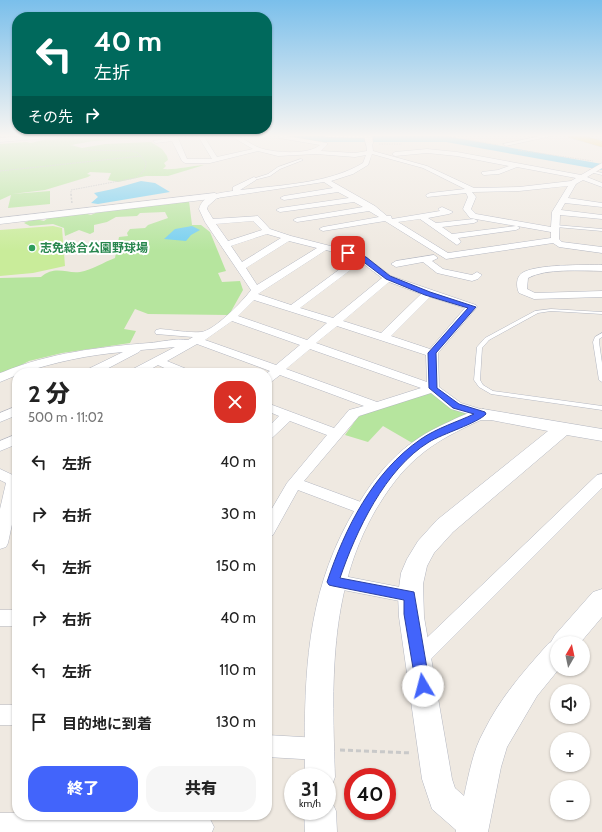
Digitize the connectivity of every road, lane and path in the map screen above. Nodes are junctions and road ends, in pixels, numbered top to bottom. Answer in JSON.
{"nodes":[{"id":1,"x":142,"y":174,"type":"edge"},
{"id":2,"x":271,"y":174,"type":"edge"},
{"id":3,"x":348,"y":174,"type":"edge"},
{"id":4,"x":438,"y":174,"type":"edge"},
{"id":5,"x":564,"y":174,"type":"edge"},
{"id":6,"x":586,"y":174,"type":"edge"},
{"id":7,"x":581,"y":177,"type":"junction"},
{"id":8,"x":254,"y":179,"type":"joint"},
{"id":9,"x":325,"y":180,"type":"junction"},
{"id":10,"x":573,"y":183,"type":"junction"},
{"id":11,"x":602,"y":185,"type":"edge"},
{"id":12,"x":341,"y":189,"type":"junction"},
{"id":13,"x":470,"y":190,"type":"junction"},
{"id":14,"x":236,"y":193,"type":"junction"},
{"id":15,"x":430,"y":195,"type":"dead end"},
{"id":16,"x":215,"y":196,"type":"junction"},
{"id":17,"x":284,"y":198,"type":"dead end"},
{"id":18,"x":357,"y":199,"type":"junction"},
{"id":19,"x":563,"y":200,"type":"junction"},
{"id":20,"x":602,"y":205,"type":"edge"},
{"id":21,"x":372,"y":208,"type":"junction"},
{"id":22,"x":442,"y":209,"type":"dead end"},
{"id":23,"x":281,"y":210,"type":"dead end"},
{"id":24,"x":556,"y":212,"type":"junction"},
{"id":25,"x":73,"y":213,"type":"junction"},
{"id":26,"x":421,"y":216,"type":"junction"},
{"id":27,"x":602,"y":217,"type":"edge"},
{"id":28,"x":297,"y":220,"type":"dead end"},
{"id":29,"x":390,"y":220,"type":"junction"},
{"id":30,"x":0,"y":221,"type":"edge"},
{"id":31,"x":474,"y":221,"type":"dead end"},
{"id":32,"x":209,"y":222,"type":"junction"},
{"id":33,"x":435,"y":226,"type":"junction"},
{"id":34,"x":525,"y":226,"type":"junction"},
{"id":35,"x":556,"y":228,"type":"junction"},
{"id":36,"x":323,"y":229,"type":"dead end"},
{"id":37,"x":267,"y":230,"type":"junction"},
{"id":38,"x":602,"y":230,"type":"edge"},
{"id":39,"x":450,"y":237,"type":"junction"},
{"id":40,"x":288,"y":238,"type":"junction"},
{"id":41,"x":555,"y":240,"type":"junction"},
{"id":42,"x":225,"y":245,"type":"junction"},
{"id":43,"x":461,"y":246,"type":"dead end"},
{"id":44,"x":324,"y":247,"type":"junction"},
{"id":45,"x":602,"y":250,"type":"edge"},
{"id":46,"x":446,"y":256,"type":"junction"},
{"id":47,"x":363,"y":259,"type":"junction"},
{"id":48,"x":425,"y":260,"type":"junction"},
{"id":49,"x":396,"y":264,"type":"dead end"},
{"id":50,"x":240,"y":268,"type":"junction"},
{"id":51,"x":602,"y":268,"type":"edge"},
{"id":52,"x":477,"y":275,"type":"dead end"},
{"id":53,"x":388,"y":278,"type":"junction"},
{"id":54,"x":254,"y":293,"type":"junction"},
{"id":55,"x":428,"y":294,"type":"junction"},
{"id":56,"x":602,"y":294,"type":"edge"},
{"id":57,"x":292,"y":308,"type":"junction"},
{"id":58,"x":602,"y":313,"type":"edge"},
{"id":59,"x":230,"y":317,"type":"junction"},
{"id":60,"x":336,"y":322,"type":"junction"},
{"id":61,"x":160,"y":332,"type":"dead end"},
{"id":62,"x":602,"y":335,"type":"edge"},
{"id":63,"x":382,"y":338,"type":"junction"},
{"id":64,"x":198,"y":339,"type":"junction"},
{"id":65,"x":308,"y":345,"type":"junction"},
{"id":66,"x":142,"y":347,"type":"junction"},
{"id":67,"x":432,"y":353,"type":"junction"},
{"id":68,"x":158,"y":360,"type":"junction"},
{"id":69,"x":24,"y":368,"type":"edge"},
{"id":70,"x":100,"y":368,"type":"edge"},
{"id":71,"x":144,"y":368,"type":"edge"},
{"id":72,"x":175,"y":368,"type":"edge"},
{"id":73,"x":270,"y":368,"type":"edge"},
{"id":74,"x":272,"y":369,"type":"edge"},
{"id":75,"x":278,"y":371,"type":"junction"},
{"id":76,"x":12,"y":372,"type":"edge"},
{"id":77,"x":602,"y":372,"type":"edge"},
{"id":78,"x":272,"y":375,"type":"edge"},
{"id":79,"x":0,"y":378,"type":"edge"},
{"id":80,"x":602,"y":380,"type":"edge"},
{"id":81,"x":433,"y":388,"type":"junction"},
{"id":82,"x":377,"y":406,"type":"junction"},
{"id":83,"x":602,"y":408,"type":"edge"},
{"id":84,"x":272,"y":409,"type":"edge"},
{"id":85,"x":12,"y":412,"type":"edge"},
{"id":86,"x":482,"y":414,"type":"junction"},
{"id":87,"x":288,"y":416,"type":"junction"},
{"id":88,"x":0,"y":418,"type":"edge"},
{"id":89,"x":564,"y":428,"type":"junction"},
{"id":90,"x":272,"y":430,"type":"edge"},
{"id":91,"x":336,"y":434,"type":"junction"},
{"id":92,"x":602,"y":435,"type":"edge"},
{"id":93,"x":12,"y":441,"type":"edge"},
{"id":94,"x":0,"y":447,"type":"edge"},
{"id":95,"x":0,"y":474,"type":"edge"},
{"id":96,"x":602,"y":479,"type":"edge"},
{"id":97,"x":12,"y":480,"type":"edge"},
{"id":98,"x":294,"y":483,"type":"junction"},
{"id":99,"x":12,"y":494,"type":"edge"},
{"id":100,"x":364,"y":509,"type":"junction"},
{"id":101,"x":272,"y":522,"type":"edge"},
{"id":102,"x":0,"y":543,"type":"edge"},
{"id":103,"x":333,"y":582,"type":"junction"},
{"id":104,"x":410,"y":596,"type":"junction"},
{"id":105,"x":602,"y":599,"type":"edge"},
{"id":106,"x":0,"y":618,"type":"edge"},
{"id":107,"x":12,"y":618,"type":"edge"},
{"id":108,"x":570,"y":636,"type":"edge"},
{"id":109,"x":419,"y":658,"type":"junction"},
{"id":110,"x":550,"y":660,"type":"edge"},
{"id":111,"x":0,"y":715,"type":"edge"},
{"id":112,"x":12,"y":715,"type":"edge"},
{"id":113,"x":272,"y":746,"type":"edge"},
{"id":114,"x":319,"y":749,"type":"junction"},
{"id":115,"x":433,"y":754,"type":"junction"},
{"id":116,"x":320,"y":768,"type":"edge"},
{"id":117,"x":320,"y":820,"type":"edge"},
{"id":118,"x":0,"y":825,"type":"edge"},
{"id":119,"x":202,"y":825,"type":"edge"},
{"id":120,"x":473,"y":827,"type":"edge"},
{"id":121,"x":320,"y":832,"type":"edge"}],
"edges":[{"from":1,"to":25,"type":"path"},
{"from":2,"to":8,"type":"lane"},
{"from":3,"to":9,"type":"street"},
{"from":4,"to":13,"type":"street"},
{"from":5,"to":7,"type":"street"},
{"from":6,"to":7,"type":"street"},
{"from":7,"to":10,"type":"street"},
{"from":7,"to":11,"type":"street"},
{"from":8,"to":14,"type":"street"},
{"from":9,"to":12,"type":"street"},
{"from":9,"to":14,"type":"street"},
{"from":10,"to":13,"type":"street"},
{"from":10,"to":19,"type":"street"},
{"from":12,"to":17,"type":"street"},
{"from":12,"to":18,"type":"street"},
{"from":13,"to":15,"type":"street"},
{"from":13,"to":34,"type":"street"},
{"from":14,"to":16,"type":"street"},
{"from":16,"to":25,"type":"street"},
{"from":16,"to":32,"type":"street"},
{"from":18,"to":21,"type":"street"},
{"from":18,"to":23,"type":"street"},
{"from":19,"to":20,"type":"street"},
{"from":19,"to":24,"type":"street"},
{"from":21,"to":28,"type":"street"},
{"from":21,"to":29,"type":"street"},
{"from":22,"to":26,"type":"street"},
{"from":24,"to":27,"type":"street"},
{"from":24,"to":35,"type":"street"},
{"from":25,"to":30,"type":"street"},
{"from":26,"to":29,"type":"street"},
{"from":26,"to":33,"type":"street"},
{"from":29,"to":36,"type":"street"},
{"from":29,"to":46,"type":"street"},
{"from":31,"to":33,"type":"street"},
{"from":32,"to":37,"type":"street"},
{"from":32,"to":42,"type":"street"},
{"from":33,"to":39,"type":"street"},
{"from":34,"to":35,"type":"street"},
{"from":34,"to":39,"type":"street"},
{"from":35,"to":38,"type":"lane"},
{"from":35,"to":41,"type":"street"},
{"from":37,"to":40,"type":"street"},
{"from":37,"to":42,"type":"street"},
{"from":39,"to":43,"type":"street"},
{"from":40,"to":44,"type":"street"},
{"from":40,"to":50,"type":"street"},
{"from":41,"to":45,"type":"street"},
{"from":41,"to":46,"type":"street"},
{"from":42,"to":50,"type":"street"},
{"from":44,"to":47,"type":"street"},
{"from":44,"to":54,"type":"street"},
{"from":46,"to":48,"type":"street"},
{"from":47,"to":53,"type":"street"},
{"from":47,"to":57,"type":"street"},
{"from":48,"to":49,"type":"street"},
{"from":48,"to":52,"type":"street"},
{"from":50,"to":54,"type":"street"},
{"from":51,"to":56,"type":"street"},
{"from":53,"to":55,"type":"street"},
{"from":53,"to":60,"type":"street"},
{"from":54,"to":57,"type":"street"},
{"from":54,"to":59,"type":"street"},
{"from":55,"to":63,"type":"street"},
{"from":55,"to":67,"type":"street"},
{"from":57,"to":60,"type":"street"},
{"from":58,"to":83,"type":"lane"},
{"from":59,"to":64,"type":"street"},
{"from":59,"to":65,"type":"street"},
{"from":60,"to":63,"type":"street"},
{"from":60,"to":65,"type":"street"},
{"from":61,"to":64,"type":"street"},
{"from":62,"to":77,"type":"lane"},
{"from":63,"to":67,"type":"street"},
{"from":64,"to":66,"type":"street"},
{"from":64,"to":68,"type":"street"},
{"from":64,"to":73,"type":"street"},
{"from":65,"to":75,"type":"street"},
{"from":65,"to":81,"type":"street"},
{"from":66,"to":69,"type":"street"},
{"from":66,"to":70,"type":"street"},
{"from":67,"to":81,"type":"street"},
{"from":68,"to":71,"type":"street"},
{"from":68,"to":72,"type":"street"},
{"from":74,"to":75,"type":"street"},
{"from":75,"to":78,"type":"street"},
{"from":75,"to":82,"type":"street"},
{"from":76,"to":79,"type":"street"},
{"from":77,"to":80,"type":"lane"},
{"from":81,"to":82,"type":"street"},
{"from":81,"to":86,"type":"street"},
{"from":82,"to":91,"type":"street"},
{"from":84,"to":87,"type":"street"},
{"from":85,"to":88,"type":"street"},
{"from":86,"to":89,"type":"street"},
{"from":86,"to":100,"type":"street"},
{"from":87,"to":90,"type":"street"},
{"from":87,"to":91,"type":"street"},
{"from":89,"to":92,"type":"street"},
{"from":89,"to":104,"type":"street"},
{"from":91,"to":98,"type":"street"},
{"from":93,"to":94,"type":"street"},
{"from":95,"to":97,"type":"street"},
{"from":96,"to":109,"type":"street"},
{"from":98,"to":100,"type":"street"},
{"from":98,"to":101,"type":"street"},
{"from":99,"to":102,"type":"street"},
{"from":100,"to":103,"type":"street"},
{"from":103,"to":104,"type":"street"},
{"from":103,"to":114,"type":"street"},
{"from":104,"to":109,"type":"street"},
{"from":105,"to":108,"type":"street"},
{"from":106,"to":107,"type":"street"},
{"from":109,"to":115,"type":"street"},
{"from":110,"to":120,"type":"street"},
{"from":111,"to":112,"type":"street"},
{"from":113,"to":114,"type":"street"},
{"from":114,"to":115,"type":"path"},
{"from":114,"to":116,"type":"street"},
{"from":115,"to":120,"type":"street"},
{"from":117,"to":121,"type":"street"},
{"from":118,"to":119,"type":"street"}]}
